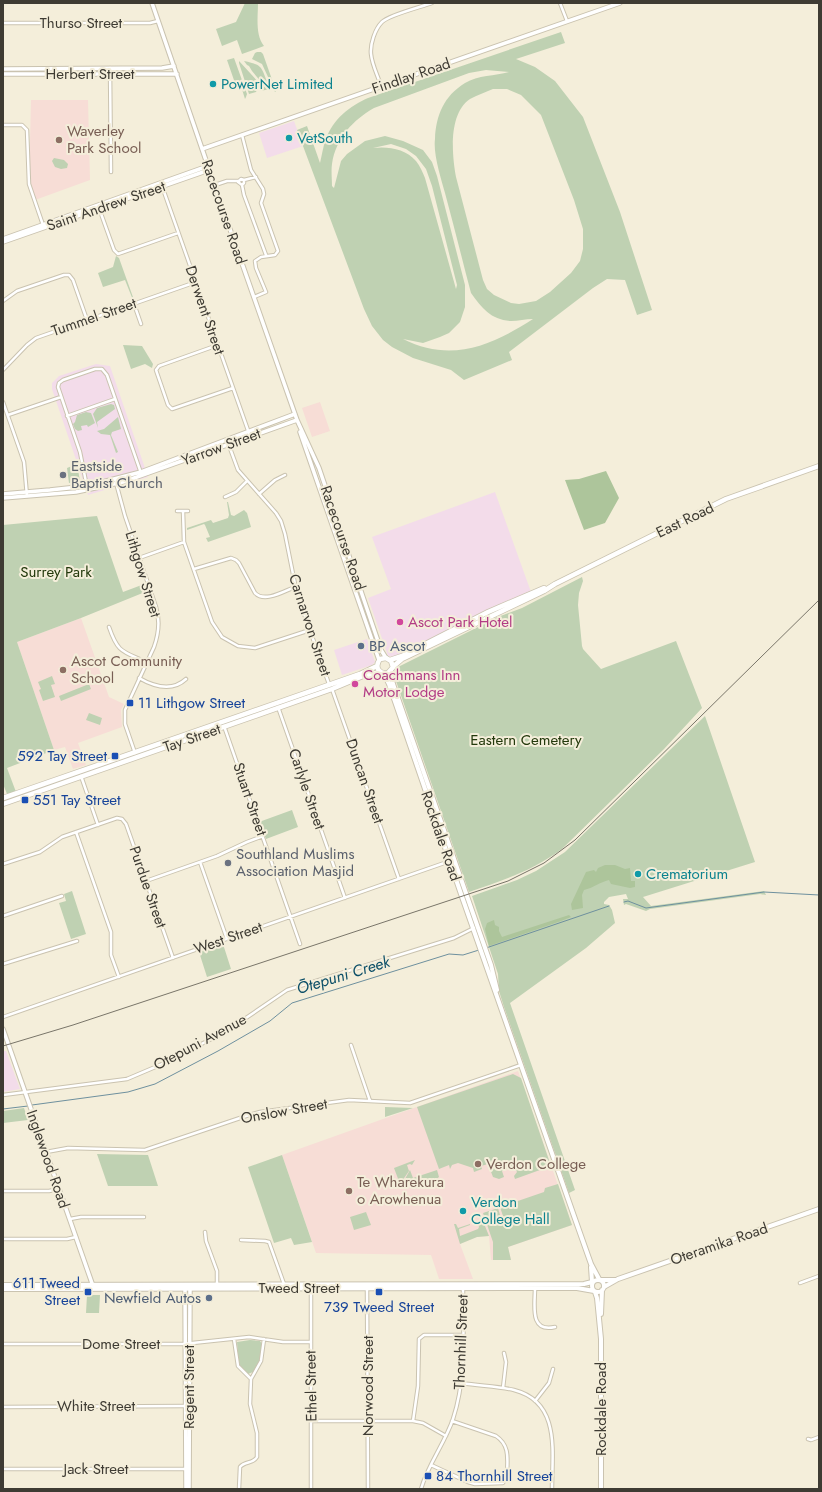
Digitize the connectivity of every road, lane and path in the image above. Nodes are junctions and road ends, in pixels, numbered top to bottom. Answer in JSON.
{"nodes":[{"id":1,"x":152,"y":3,"type":"edge"},
{"id":2,"x":432,"y":3,"type":"edge"},
{"id":3,"x":560,"y":3,"type":"edge"},
{"id":4,"x":620,"y":3,"type":"edge"},
{"id":5,"x":159,"y":21,"type":"junction"},
{"id":6,"x":567,"y":21,"type":"junction"},
{"id":7,"x":3,"y":23,"type":"edge"},
{"id":8,"x":174,"y":66,"type":"junction"},
{"id":9,"x":53,"y":68,"type":"junction"},
{"id":10,"x":110,"y":68,"type":"junction"},
{"id":11,"x":3,"y":69,"type":"edge"},
{"id":12,"x":3,"y":74,"type":"edge"},
{"id":13,"x":53,"y":74,"type":"junction"},
{"id":14,"x":110,"y":74,"type":"junction"},
{"id":15,"x":177,"y":74,"type":"junction"},
{"id":16,"x":382,"y":86,"type":"junction"},
{"id":17,"x":3,"y":125,"type":"edge"},
{"id":18,"x":242,"y":135,"type":"junction"},
{"id":19,"x":202,"y":149,"type":"junction"},
{"id":20,"x":208,"y":168,"type":"junction"},
{"id":21,"x":110,"y":172,"type":"dead end"},
{"id":22,"x":256,"y":177,"type":"junction"},
{"id":23,"x":244,"y":180,"type":"junction"},
{"id":24,"x":238,"y":181,"type":"junction"},
{"id":25,"x":162,"y":185,"type":"junction"},
{"id":26,"x":214,"y":185,"type":"junction"},
{"id":27,"x":242,"y":185,"type":"junction"},
{"id":28,"x":99,"y":207,"type":"junction"},
{"id":29,"x":43,"y":226,"type":"junction"},
{"id":30,"x":178,"y":233,"type":"junction"},
{"id":31,"x":3,"y":239,"type":"edge"},
{"id":32,"x":3,"y":242,"type":"edge"},
{"id":33,"x":266,"y":255,"type":"junction"},
{"id":34,"x":196,"y":282,"type":"junction"},
{"id":35,"x":254,"y":297,"type":"junction"},
{"id":36,"x":3,"y":300,"type":"edge"},
{"id":37,"x":134,"y":304,"type":"junction"},
{"id":38,"x":87,"y":320,"type":"junction"},
{"id":39,"x":141,"y":324,"type":"dead end"},
{"id":40,"x":218,"y":345,"type":"junction"},
{"id":41,"x":3,"y":370,"type":"edge"},
{"id":42,"x":233,"y":388,"type":"junction"},
{"id":43,"x":61,"y":397,"type":"junction"},
{"id":44,"x":115,"y":399,"type":"junction"},
{"id":45,"x":3,"y":402,"type":"edge"},
{"id":46,"x":295,"y":414,"type":"junction"},
{"id":47,"x":8,"y":415,"type":"junction"},
{"id":48,"x":67,"y":416,"type":"junction"},
{"id":49,"x":297,"y":420,"type":"junction"},
{"id":50,"x":249,"y":434,"type":"junction"},
{"id":51,"x":227,"y":440,"type":"junction"},
{"id":52,"x":228,"y":444,"type":"junction"},
{"id":53,"x":819,"y":466,"type":"edge"},
{"id":54,"x":141,"y":474,"type":"junction"},
{"id":55,"x":285,"y":475,"type":"dead end"},
{"id":56,"x":116,"y":481,"type":"junction"},
{"id":57,"x":247,"y":481,"type":"junction"},
{"id":58,"x":87,"y":488,"type":"junction"},
{"id":59,"x":327,"y":492,"type":"junction"},
{"id":60,"x":3,"y":494,"type":"edge"},
{"id":61,"x":27,"y":494,"type":"junction"},
{"id":62,"x":259,"y":494,"type":"junction"},
{"id":63,"x":322,"y":494,"type":"junction"},
{"id":64,"x":225,"y":497,"type":"dead end"},
{"id":65,"x":3,"y":498,"type":"edge"},
{"id":66,"x":177,"y":511,"type":"dead end"},
{"id":67,"x":183,"y":511,"type":"junction"},
{"id":68,"x":188,"y":511,"type":"dead end"},
{"id":69,"x":184,"y":542,"type":"junction"},
{"id":70,"x":139,"y":558,"type":"junction"},
{"id":71,"x":194,"y":569,"type":"junction"},
{"id":72,"x":555,"y":584,"type":"junction"},
{"id":73,"x":295,"y":587,"type":"junction"},
{"id":74,"x":109,"y":627,"type":"dead end"},
{"id":75,"x":310,"y":630,"type":"junction"},
{"id":76,"x":388,"y":659,"type":"junction"},
{"id":77,"x":379,"y":660,"type":"junction"},
{"id":78,"x":146,"y":662,"type":"junction"},
{"id":79,"x":377,"y":666,"type":"junction"},
{"id":80,"x":392,"y":670,"type":"junction"},
{"id":81,"x":382,"y":673,"type":"junction"},
{"id":82,"x":139,"y":678,"type":"junction"},
{"id":83,"x":186,"y":679,"type":"dead end"},
{"id":84,"x":331,"y":687,"type":"junction"},
{"id":85,"x":276,"y":702,"type":"junction"},
{"id":86,"x":278,"y":708,"type":"junction"},
{"id":87,"x":223,"y":721,"type":"junction"},
{"id":88,"x":225,"y":727,"type":"junction"},
{"id":89,"x":134,"y":752,"type":"junction"},
{"id":90,"x":136,"y":758,"type":"junction"},
{"id":91,"x":79,"y":771,"type":"junction"},
{"id":92,"x":81,"y":777,"type":"junction"},
{"id":93,"x":426,"y":787,"type":"junction"},
{"id":94,"x":28,"y":789,"type":"junction"},
{"id":95,"x":30,"y":795,"type":"junction"},
{"id":96,"x":3,"y":798,"type":"edge"},
{"id":97,"x":3,"y":804,"type":"edge"},
{"id":98,"x":98,"y":825,"type":"junction"},
{"id":99,"x":76,"y":832,"type":"junction"},
{"id":100,"x":263,"y":836,"type":"junction"},
{"id":101,"x":452,"y":860,"type":"junction"},
{"id":102,"x":200,"y":862,"type":"junction"},
{"id":103,"x":3,"y":864,"type":"edge"},
{"id":104,"x":398,"y":879,"type":"junction"},
{"id":105,"x":146,"y":881,"type":"junction"},
{"id":106,"x":62,"y":896,"type":"dead end"},
{"id":107,"x":345,"y":898,"type":"junction"},
{"id":108,"x":3,"y":916,"type":"edge"},
{"id":109,"x":291,"y":916,"type":"junction"},
{"id":110,"x":477,"y":925,"type":"junction"},
{"id":111,"x":473,"y":928,"type":"junction"},
{"id":112,"x":227,"y":939,"type":"junction"},
{"id":113,"x":77,"y":941,"type":"dead end"},
{"id":114,"x":300,"y":944,"type":"dead end"},
{"id":115,"x":483,"y":950,"type":"junction"},
{"id":116,"x":173,"y":958,"type":"junction"},
{"id":117,"x":3,"y":964,"type":"edge"},
{"id":118,"x":119,"y":977,"type":"junction"},
{"id":119,"x":3,"y":1017,"type":"edge"},
{"id":120,"x":3,"y":1029,"type":"edge"},
{"id":121,"x":4,"y":1036,"type":"edge"},
{"id":122,"x":351,"y":1045,"type":"dead end"},
{"id":123,"x":521,"y":1065,"type":"junction"},
{"id":124,"x":25,"y":1091,"type":"junction"},
{"id":125,"x":3,"y":1095,"type":"edge"},
{"id":126,"x":370,"y":1101,"type":"junction"},
{"id":127,"x":46,"y":1152,"type":"junction"},
{"id":128,"x":59,"y":1188,"type":"junction"},
{"id":129,"x":3,"y":1191,"type":"edge"},
{"id":130,"x":819,"y":1209,"type":"edge"},
{"id":131,"x":144,"y":1217,"type":"dead end"},
{"id":132,"x":70,"y":1219,"type":"junction"},
{"id":133,"x":205,"y":1232,"type":"dead end"},
{"id":134,"x":76,"y":1237,"type":"junction"},
{"id":135,"x":3,"y":1239,"type":"edge"},
{"id":136,"x":241,"y":1240,"type":"dead end"},
{"id":137,"x":591,"y":1264,"type":"junction"},
{"id":138,"x":819,"y":1276,"type":"edge"},
{"id":139,"x":618,"y":1279,"type":"junction"},
{"id":140,"x":600,"y":1280,"type":"junction"},
{"id":141,"x":592,"y":1282,"type":"junction"},
{"id":142,"x":217,"y":1283,"type":"junction"},
{"id":143,"x":800,"y":1283,"type":"dead end"},
{"id":144,"x":3,"y":1284,"type":"edge"},
{"id":145,"x":284,"y":1284,"type":"junction"},
{"id":146,"x":187,"y":1286,"type":"junction"},
{"id":147,"x":311,"y":1286,"type":"junction"},
{"id":148,"x":367,"y":1286,"type":"junction"},
{"id":149,"x":463,"y":1286,"type":"junction"},
{"id":150,"x":536,"y":1286,"type":"junction"},
{"id":151,"x":93,"y":1287,"type":"junction"},
{"id":152,"x":217,"y":1288,"type":"junction"},
{"id":153,"x":3,"y":1289,"type":"edge"},
{"id":154,"x":603,"y":1289,"type":"junction"},
{"id":155,"x":594,"y":1291,"type":"junction"},
{"id":156,"x":555,"y":1327,"type":"dead end"},
{"id":157,"x":601,"y":1328,"type":"junction"},
{"id":158,"x":463,"y":1335,"type":"junction"},
{"id":159,"x":234,"y":1339,"type":"junction"},
{"id":160,"x":264,"y":1339,"type":"junction"},
{"id":161,"x":311,"y":1342,"type":"junction"},
{"id":162,"x":187,"y":1343,"type":"junction"},
{"id":163,"x":3,"y":1344,"type":"edge"},
{"id":164,"x":504,"y":1353,"type":"dead end"},
{"id":165,"x":553,"y":1369,"type":"dead end"},
{"id":166,"x":251,"y":1380,"type":"junction"},
{"id":167,"x":462,"y":1383,"type":"junction"},
{"id":168,"x":503,"y":1388,"type":"junction"},
{"id":169,"x":535,"y":1401,"type":"junction"},
{"id":170,"x":187,"y":1406,"type":"junction"},
{"id":171,"x":3,"y":1407,"type":"edge"},
{"id":172,"x":312,"y":1421,"type":"junction"},
{"id":173,"x":368,"y":1421,"type":"junction"},
{"id":174,"x":413,"y":1421,"type":"junction"},
{"id":175,"x":452,"y":1421,"type":"junction"},
{"id":176,"x":446,"y":1436,"type":"junction"},
{"id":177,"x":819,"y":1437,"type":"edge"},
{"id":178,"x":808,"y":1439,"type":"dead end"},
{"id":179,"x":431,"y":1465,"type":"junction"},
{"id":180,"x":3,"y":1469,"type":"edge"},
{"id":181,"x":188,"y":1469,"type":"junction"},
{"id":182,"x":186,"y":1489,"type":"edge"},
{"id":183,"x":189,"y":1489,"type":"edge"},
{"id":184,"x":239,"y":1489,"type":"edge"},
{"id":185,"x":311,"y":1489,"type":"edge"},
{"id":186,"x":368,"y":1489,"type":"edge"},
{"id":187,"x":421,"y":1489,"type":"edge"},
{"id":188,"x":552,"y":1489,"type":"edge"},
{"id":189,"x":601,"y":1489,"type":"edge"}],
"edges":[{"from":1,"to":5,"type":"street","name":"Racecourse Road"},
{"from":2,"to":16,"type":"street"},
{"from":3,"to":6,"type":"street"},
{"from":4,"to":6,"type":"street","name":"Findlay Road"},
{"from":5,"to":7,"type":"street","name":"Thurso Street"},
{"from":5,"to":8,"type":"street","name":"Racecourse Road"},
{"from":6,"to":16,"type":"street","name":"Findlay Road"},
{"from":8,"to":10,"type":"street","name":"Herbert Street"},
{"from":8,"to":15,"type":"street","name":"Racecourse Road"},
{"from":9,"to":10,"type":"street","name":"Herbert Street"},
{"from":9,"to":11,"type":"street","name":"Herbert Street"},
{"from":9,"to":13,"type":"street"},
{"from":10,"to":14,"type":"street"},
{"from":12,"to":13,"type":"street","name":"Herbert Street"},
{"from":13,"to":14,"type":"street","name":"Herbert Street"},
{"from":14,"to":15,"type":"street","name":"Herbert Street"},
{"from":14,"to":21,"type":"street"},
{"from":15,"to":19,"type":"street","name":"Racecourse Road"},
{"from":16,"to":18,"type":"street","name":"Findlay Road"},
{"from":17,"to":29,"type":"street"},
{"from":18,"to":19,"type":"street","name":"Findlay Road"},
{"from":18,"to":22,"type":"street"},
{"from":19,"to":20,"type":"street","name":"Racecourse Road"},
{"from":20,"to":25,"type":"street","name":"Saint Andrew Street"},
{"from":20,"to":26,"type":"street","name":"Racecourse Road"},
{"from":22,"to":23,"type":"street"},
{"from":22,"to":33,"type":"street"},
{"from":23,"to":24,"type":"street"},
{"from":23,"to":27,"type":"street"},
{"from":24,"to":26,"type":"street"},
{"from":24,"to":27,"type":"street"},
{"from":25,"to":28,"type":"street","name":"Saint Andrew Street"},
{"from":25,"to":30,"type":"street","name":"Derwent Street"},
{"from":26,"to":35,"type":"street","name":"Racecourse Road"},
{"from":27,"to":33,"type":"street"},
{"from":28,"to":29,"type":"street","name":"Saint Andrew Street"},
{"from":28,"to":30,"type":"street"},
{"from":29,"to":31,"type":"street","name":"Saint Andrew Street"},
{"from":29,"to":32,"type":"street","name":"Saint Andrew Street"},
{"from":30,"to":34,"type":"street","name":"Derwent Street"},
{"from":33,"to":35,"type":"street"},
{"from":34,"to":37,"type":"street","name":"Tummel Street"},
{"from":34,"to":40,"type":"street","name":"Derwent Street"},
{"from":35,"to":46,"type":"street","name":"Racecourse Road"},
{"from":36,"to":38,"type":"street"},
{"from":37,"to":38,"type":"street","name":"Tummel Street"},
{"from":37,"to":39,"type":"street"},
{"from":38,"to":41,"type":"street","name":"Tummel Street"},
{"from":40,"to":42,"type":"street","name":"Derwent Street"},
{"from":40,"to":42,"type":"street"},
{"from":42,"to":50,"type":"street","name":"Derwent Street"},
{"from":43,"to":44,"type":"street"},
{"from":43,"to":47,"type":"street"},
{"from":43,"to":48,"type":"street"},
{"from":44,"to":48,"type":"street"},
{"from":44,"to":54,"type":"street"},
{"from":45,"to":47,"type":"street"},
{"from":46,"to":49,"type":"street","name":"Racecourse Road"},
{"from":46,"to":50,"type":"street","name":"Yarrow Street"},
{"from":47,"to":61,"type":"street"},
{"from":48,"to":58,"type":"street"},
{"from":49,"to":50,"type":"street","name":"Yarrow Street"},
{"from":49,"to":59,"type":"street","name":"Racecourse Road"},
{"from":49,"to":63,"type":"street","name":"Racecourse Road"},
{"from":50,"to":51,"type":"street","name":"Yarrow Street"},
{"from":50,"to":52,"type":"street","name":"Yarrow Street"},
{"from":51,"to":52,"type":"street","name":"Carnarvon Street"},
{"from":51,"to":54,"type":"street","name":"Yarrow Street"},
{"from":52,"to":54,"type":"street","name":"Yarrow Street"},
{"from":52,"to":57,"type":"street","name":"Carnarvon Street"},
{"from":53,"to":72,"type":"highway","name":"East Road"},
{"from":54,"to":56,"type":"street","name":"Yarrow Street"},
{"from":55,"to":62,"type":"street"},
{"from":56,"to":58,"type":"street","name":"Yarrow Street"},
{"from":56,"to":70,"type":"street","name":"Lithgow Street"},
{"from":57,"to":62,"type":"street","name":"Carnarvon Street"},
{"from":57,"to":64,"type":"street"},
{"from":58,"to":61,"type":"street","name":"Yarrow Street"},
{"from":59,"to":63,"type":"street"},
{"from":59,"to":76,"type":"street","name":"Racecourse Road"},
{"from":60,"to":61,"type":"street","name":"Yarrow Street"},
{"from":61,"to":65,"type":"street","name":"Yarrow Street"},
{"from":62,"to":73,"type":"street","name":"Carnarvon Street"},
{"from":63,"to":77,"type":"street","name":"Racecourse Road"},
{"from":66,"to":67,"type":"street"},
{"from":67,"to":68,"type":"street"},
{"from":67,"to":69,"type":"street"},
{"from":69,"to":70,"type":"street"},
{"from":69,"to":71,"type":"street"},
{"from":70,"to":78,"type":"street","name":"Lithgow Street"},
{"from":71,"to":73,"type":"street"},
{"from":71,"to":75,"type":"street"},
{"from":72,"to":76,"type":"highway","name":"East Road"},
{"from":72,"to":80,"type":"highway","name":"East Road"},
{"from":73,"to":75,"type":"street","name":"Carnarvon Street"},
{"from":74,"to":78,"type":"street"},
{"from":75,"to":84,"type":"street","name":"Carnarvon Street"},
{"from":76,"to":77,"type":"highway","name":"East Road"},
{"from":76,"to":80,"type":"highway"},
{"from":77,"to":79,"type":"highway"},
{"from":78,"to":82,"type":"street","name":"Lithgow Street"},
{"from":79,"to":81,"type":"highway"},
{"from":79,"to":84,"type":"highway","name":"Tay Street"},
{"from":80,"to":81,"type":"highway","name":"East Road"},
{"from":80,"to":93,"type":"main road","name":"Rockdale Road"},
{"from":81,"to":84,"type":"highway","name":"Tay Street"},
{"from":81,"to":93,"type":"main road","name":"Rockdale Road"},
{"from":82,"to":83,"type":"street"},
{"from":82,"to":89,"type":"street","name":"Lithgow Street"},
{"from":84,"to":85,"type":"highway","name":"Tay Street"},
{"from":84,"to":86,"type":"highway","name":"Tay Street"},
{"from":84,"to":104,"type":"street","name":"Duncan Street"},
{"from":85,"to":86,"type":"street","name":"Carlyle Street"},
{"from":85,"to":87,"type":"highway","name":"Tay Street"},
{"from":86,"to":88,"type":"highway","name":"Tay Street"},
{"from":86,"to":107,"type":"street","name":"Carlyle Street"},
{"from":87,"to":88,"type":"street","name":"Stuart Street"},
{"from":87,"to":89,"type":"highway","name":"Tay Street"},
{"from":88,"to":90,"type":"highway","name":"Tay Street"},
{"from":88,"to":100,"type":"street","name":"Stuart Street"},
{"from":89,"to":90,"type":"street","name":"Lithgow Street"},
{"from":89,"to":91,"type":"highway","name":"Tay Street"},
{"from":90,"to":92,"type":"highway","name":"Tay Street"},
{"from":91,"to":92,"type":"street"},
{"from":91,"to":94,"type":"highway","name":"Tay Street"},
{"from":92,"to":95,"type":"highway","name":"Tay Street"},
{"from":92,"to":98,"type":"street"},
{"from":93,"to":101,"type":"main road","name":"Rockdale Road"},
{"from":94,"to":95,"type":"highway"},
{"from":94,"to":96,"type":"highway","name":"Tay Street"},
{"from":95,"to":97,"type":"highway","name":"Tay Street"},
{"from":98,"to":99,"type":"street"},
{"from":98,"to":105,"type":"street","name":"Purdue Street"},
{"from":99,"to":103,"type":"street"},
{"from":99,"to":118,"type":"street"},
{"from":100,"to":102,"type":"street"},
{"from":100,"to":109,"type":"street","name":"Stuart Street"},
{"from":101,"to":104,"type":"street","name":"West Street"},
{"from":101,"to":110,"type":"main road","name":"Rockdale Road"},
{"from":101,"to":111,"type":"main road","name":"Rockdale Road"},
{"from":102,"to":105,"type":"street"},
{"from":102,"to":112,"type":"street"},
{"from":104,"to":107,"type":"street","name":"West Street"},
{"from":105,"to":116,"type":"street","name":"Purdue Street"},
{"from":106,"to":108,"type":"street"},
{"from":107,"to":109,"type":"street","name":"West Street"},
{"from":109,"to":112,"type":"street","name":"West Street"},
{"from":109,"to":114,"type":"street","name":"Stuart Street"},
{"from":110,"to":111,"type":"street","name":"Otepuni Avenue"},
{"from":110,"to":115,"type":"main road","name":"Rockdale Road"},
{"from":111,"to":115,"type":"main road","name":"Rockdale Road"},
{"from":111,"to":124,"type":"street","name":"Otepuni Avenue"},
{"from":112,"to":116,"type":"street","name":"West Street"},
{"from":113,"to":117,"type":"street"},
{"from":115,"to":123,"type":"main road","name":"Rockdale Road"},
{"from":116,"to":118,"type":"street","name":"West Street"},
{"from":118,"to":119,"type":"street","name":"West Street"},
{"from":120,"to":121,"type":"street","name":"Inglewood Road"},
{"from":121,"to":124,"type":"street","name":"Inglewood Road"},
{"from":122,"to":126,"type":"street"},
{"from":123,"to":126,"type":"street","name":"Onslow Street"},
{"from":123,"to":137,"type":"main road","name":"Rockdale Road"},
{"from":124,"to":125,"type":"street","name":"Otepuni Avenue"},
{"from":124,"to":127,"type":"street","name":"Inglewood Road"},
{"from":126,"to":127,"type":"street","name":"Onslow Street"},
{"from":127,"to":128,"type":"street","name":"Inglewood Road"},
{"from":128,"to":129,"type":"street"},
{"from":128,"to":132,"type":"street","name":"Inglewood Road"},
{"from":130,"to":139,"type":"main road","name":"Oteramika Road"},
{"from":131,"to":132,"type":"street"},
{"from":132,"to":134,"type":"street","name":"Inglewood Road"},
{"from":133,"to":142,"type":"street"},
{"from":134,"to":135,"type":"street"},
{"from":134,"to":151,"type":"street","name":"Inglewood Road"},
{"from":136,"to":145,"type":"street"},
{"from":137,"to":140,"type":"main road","name":"Rockdale Road"},
{"from":137,"to":141,"type":"main road","name":"Rockdale Road"},
{"from":138,"to":143,"type":"street"},
{"from":139,"to":140,"type":"main road","name":"Oteramika Road"},
{"from":139,"to":154,"type":"main road","name":"Oteramika Road"},
{"from":140,"to":141,"type":"main road"},
{"from":140,"to":154,"type":"main road"},
{"from":141,"to":150,"type":"main road","name":"Tweed Street"},
{"from":141,"to":155,"type":"main road"},
{"from":142,"to":145,"type":"main road","name":"Tweed Street"},
{"from":142,"to":146,"type":"main road","name":"Tweed Street"},
{"from":142,"to":152,"type":"street"},
{"from":144,"to":151,"type":"main road","name":"Tweed Street"},
{"from":145,"to":147,"type":"main road","name":"Tweed Street"},
{"from":146,"to":151,"type":"main road","name":"Tweed Street"},
{"from":146,"to":152,"type":"main road","name":"Tweed Street"},
{"from":146,"to":162,"type":"street","name":"Regent Street"},
{"from":147,"to":148,"type":"main road","name":"Tweed Street"},
{"from":147,"to":152,"type":"main road","name":"Tweed Street"},
{"from":147,"to":161,"type":"street","name":"Ethel Street"},
{"from":148,"to":149,"type":"main road","name":"Tweed Street"},
{"from":148,"to":173,"type":"street","name":"Norwood Street"},
{"from":149,"to":150,"type":"main road","name":"Tweed Street"},
{"from":149,"to":158,"type":"street","name":"Thornhill Street"},
{"from":150,"to":155,"type":"main road","name":"Tweed Street"},
{"from":150,"to":156,"type":"street"},
{"from":151,"to":153,"type":"main road","name":"Tweed Street"},
{"from":154,"to":155,"type":"main road"},
{"from":154,"to":157,"type":"main road","name":"Rockdale Road"},
{"from":155,"to":157,"type":"main road","name":"Rockdale Road"},
{"from":157,"to":189,"type":"main road","name":"Rockdale Road"},
{"from":158,"to":167,"type":"street","name":"Thornhill Street"},
{"from":158,"to":174,"type":"street"},
{"from":159,"to":160,"type":"street","name":"Dome Street"},
{"from":159,"to":162,"type":"street","name":"Dome Street"},
{"from":159,"to":166,"type":"street"},
{"from":160,"to":161,"type":"street","name":"Dome Street"},
{"from":160,"to":166,"type":"street"},
{"from":161,"to":172,"type":"street","name":"Ethel Street"},
{"from":162,"to":163,"type":"street","name":"Dome Street"},
{"from":162,"to":170,"type":"street","name":"Regent Street"},
{"from":164,"to":168,"type":"street"},
{"from":165,"to":169,"type":"street"},
{"from":166,"to":184,"type":"street"},
{"from":167,"to":168,"type":"street"},
{"from":167,"to":175,"type":"street","name":"Thornhill Street"},
{"from":168,"to":169,"type":"street"},
{"from":169,"to":188,"type":"street"},
{"from":170,"to":171,"type":"street","name":"White Street"},
{"from":170,"to":181,"type":"street","name":"Regent Street"},
{"from":172,"to":173,"type":"street"},
{"from":172,"to":185,"type":"street","name":"Ethel Street"},
{"from":173,"to":174,"type":"street"},
{"from":173,"to":186,"type":"street","name":"Norwood Street"},
{"from":174,"to":176,"type":"street"},
{"from":175,"to":176,"type":"street","name":"Thornhill Street"},
{"from":175,"to":179,"type":"street"},
{"from":176,"to":179,"type":"street","name":"Thornhill Street"},
{"from":177,"to":178,"type":"street"},
{"from":179,"to":187,"type":"street","name":"Thornhill Street"},
{"from":180,"to":181,"type":"street","name":"Jack Street"},
{"from":181,"to":182,"type":"street","name":"Regent Street"},
{"from":181,"to":183,"type":"street","name":"Regent Street"}]}
